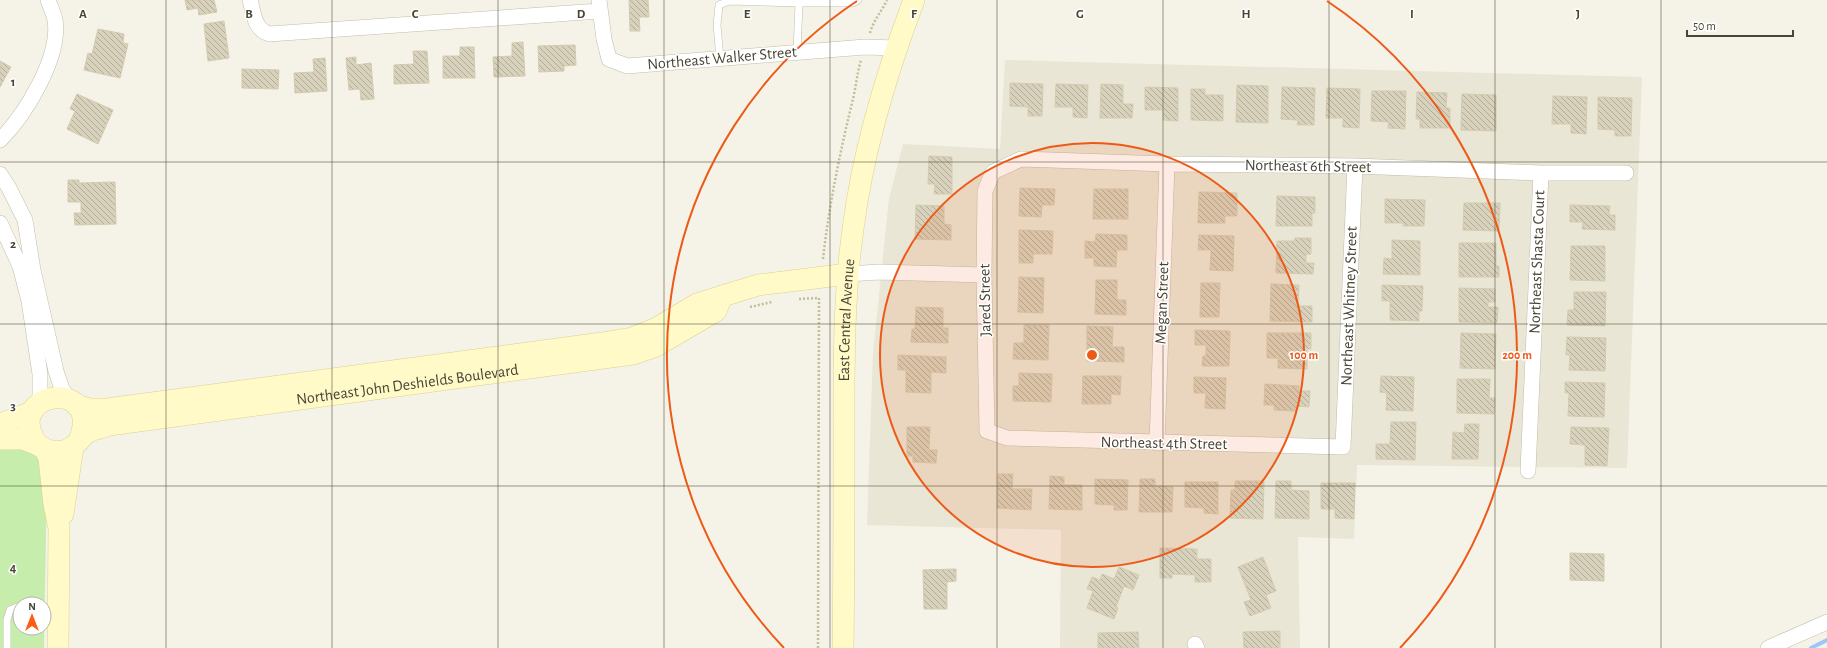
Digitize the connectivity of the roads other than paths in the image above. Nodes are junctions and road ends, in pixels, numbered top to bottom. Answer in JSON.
{"nodes":[{"id":1,"x":48,"y":0,"type":"edge"},
{"id":2,"x":250,"y":0,"type":"edge"},
{"id":3,"x":858,"y":0,"type":"edge"},
{"id":4,"x":914,"y":0,"type":"edge"},
{"id":5,"x":799,"y":3,"type":"junction"},
{"id":6,"x":599,"y":5,"type":"edge"},
{"id":7,"x":896,"y":48,"type":"junction"},
{"id":8,"x":797,"y":52,"type":"junction"},
{"id":9,"x":720,"y":59,"type":"junction"},
{"id":10,"x":0,"y":140,"type":"edge"},
{"id":11,"x":1167,"y":164,"type":"junction"},
{"id":12,"x":1355,"y":166,"type":"junction"},
{"id":13,"x":993,"y":172,"type":"joint"},
{"id":14,"x":1540,"y":173,"type":"junction"},
{"id":15,"x":1626,"y":173,"type":"dead end"},
{"id":16,"x":0,"y":174,"type":"edge"},
{"id":17,"x":0,"y":223,"type":"edge"},
{"id":18,"x":848,"y":274,"type":"junction"},
{"id":19,"x":984,"y":275,"type":"junction"},
{"id":20,"x":722,"y":296,"type":"junction"},
{"id":21,"x":72,"y":402,"type":"junction"},
{"id":22,"x":36,"y":408,"type":"junction"},
{"id":23,"x":0,"y":424,"type":"edge"},
{"id":24,"x":987,"y":431,"type":"joint"},
{"id":25,"x":0,"y":439,"type":"edge"},
{"id":26,"x":1156,"y":443,"type":"junction"},
{"id":27,"x":76,"y":444,"type":"junction"},
{"id":28,"x":41,"y":447,"type":"junction"},
{"id":29,"x":1342,"y":447,"type":"joint"},
{"id":30,"x":1528,"y":471,"type":"dead end"},
{"id":31,"x":60,"y":528,"type":"junction"},
{"id":32,"x":12,"y":609,"type":"edge"},
{"id":33,"x":1827,"y":622,"type":"edge"},
{"id":34,"x":7,"y":648,"type":"edge"},
{"id":35,"x":58,"y":648,"type":"edge"},
{"id":36,"x":843,"y":648,"type":"edge"},
{"id":37,"x":1768,"y":648,"type":"edge"}],
"edges":[{"from":1,"to":10,"type":"street"},
{"from":2,"to":6,"type":"street"},
{"from":3,"to":5,"type":"lane"},
{"from":4,"to":7,"type":"street","name":"East Central Avenue"},
{"from":5,"to":8,"type":"lane"},
{"from":5,"to":9,"type":"lane"},
{"from":6,"to":9,"type":"street","name":"Northeast Walker Street"},
{"from":7,"to":8,"type":"street","name":"Northeast Walker Street"},
{"from":7,"to":18,"type":"street","name":"East Central Avenue"},
{"from":8,"to":9,"type":"street","name":"Northeast Walker Street"},
{"from":11,"to":12,"type":"street","name":"Northeast 6th Street"},
{"from":11,"to":13,"type":"street","name":"Northeast 6th Street"},
{"from":11,"to":26,"type":"street","name":"Megan Street"},
{"from":12,"to":14,"type":"street","name":"Northeast 6th Street"},
{"from":12,"to":29,"type":"street","name":"Northeast Whitney Street"},
{"from":13,"to":19,"type":"street","name":"Jared Street"},
{"from":14,"to":15,"type":"street","name":"Northeast 6th Street"},
{"from":14,"to":30,"type":"street","name":"Northeast Shasta Court"},
{"from":16,"to":21,"type":"street"},
{"from":17,"to":22,"type":"street"},
{"from":18,"to":19,"type":"street"},
{"from":18,"to":20,"type":"street","name":"Northeast John Deshields Boulevard"},
{"from":18,"to":36,"type":"street","name":"East Central Avenue"},
{"from":19,"to":24,"type":"street","name":"Jared Street"},
{"from":20,"to":21,"type":"street","name":"Northeast John Deshields Boulevard"},
{"from":20,"to":27,"type":"street","name":"Northeast John Deshields Boulevard"},
{"from":21,"to":22,"type":"street"},
{"from":21,"to":27,"type":"street"},
{"from":22,"to":23,"type":"street"},
{"from":22,"to":28,"type":"street"},
{"from":24,"to":26,"type":"street","name":"Northeast 4th Street"},
{"from":25,"to":28,"type":"street"},
{"from":26,"to":29,"type":"street","name":"Northeast 4th Street"},
{"from":27,"to":28,"type":"street"},
{"from":27,"to":31,"type":"street"},
{"from":28,"to":31,"type":"street"},
{"from":31,"to":35,"type":"street"},
{"from":32,"to":34,"type":"lane"},
{"from":33,"to":37,"type":"street"}]}
